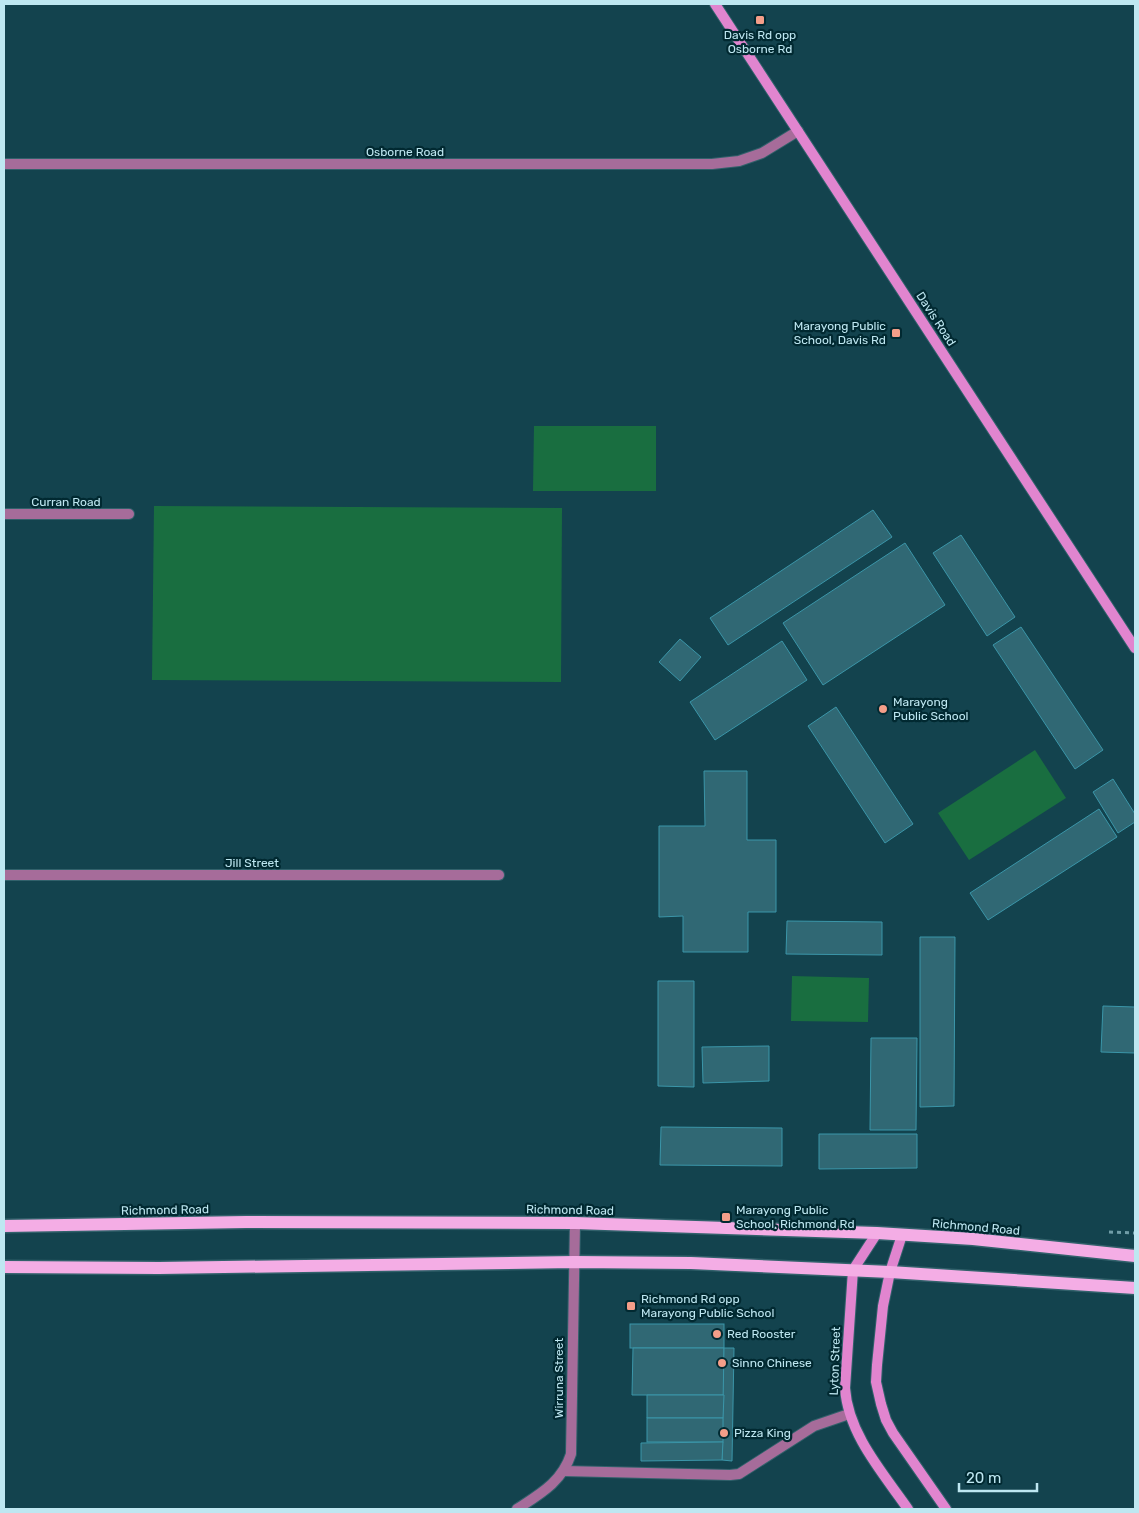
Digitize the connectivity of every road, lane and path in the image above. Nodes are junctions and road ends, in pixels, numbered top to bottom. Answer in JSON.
{"nodes":[{"id":1,"x":715,"y":4,"type":"edge"},
{"id":2,"x":798,"y":131,"type":"junction"},
{"id":3,"x":4,"y":164,"type":"edge"},
{"id":4,"x":4,"y":514,"type":"edge"},
{"id":5,"x":129,"y":514,"type":"dead end"},
{"id":6,"x":1135,"y":648,"type":"edge"},
{"id":7,"x":499,"y":875,"type":"dead end"},
{"id":8,"x":4,"y":876,"type":"edge"},
{"id":9,"x":575,"y":1223,"type":"junction"},
{"id":10,"x":4,"y":1226,"type":"edge"},
{"id":11,"x":877,"y":1233,"type":"junction"},
{"id":12,"x":902,"y":1235,"type":"junction"},
{"id":13,"x":1135,"y":1256,"type":"edge"},
{"id":14,"x":574,"y":1262,"type":"junction"},
{"id":15,"x":4,"y":1267,"type":"edge"},
{"id":16,"x":853,"y":1270,"type":"junction"},
{"id":17,"x":890,"y":1272,"type":"junction"},
{"id":18,"x":1135,"y":1288,"type":"edge"},
{"id":19,"x":849,"y":1414,"type":"junction"},
{"id":20,"x":564,"y":1471,"type":"junction"},
{"id":21,"x":517,"y":1509,"type":"edge"},
{"id":22,"x":908,"y":1509,"type":"edge"},
{"id":23,"x":946,"y":1509,"type":"edge"}],
"edges":[{"from":1,"to":2,"type":"street","name":"Davis Road"},
{"from":2,"to":3,"type":"street","name":"Osborne Road"},
{"from":2,"to":6,"type":"street","name":"Davis Road"},
{"from":4,"to":5,"type":"street","name":"Curran Road"},
{"from":7,"to":8,"type":"street","name":"Jill Street"},
{"from":9,"to":10,"type":"main road","name":"Richmond Road"},
{"from":9,"to":11,"type":"main road","name":"Richmond Road"},
{"from":9,"to":14,"type":"street","name":"Wirruna Street"},
{"from":11,"to":12,"type":"main road","name":"Richmond Road"},
{"from":11,"to":16,"type":"street","name":"Lyton Street"},
{"from":12,"to":13,"type":"main road","name":"Richmond Road"},
{"from":12,"to":17,"type":"street"},
{"from":14,"to":15,"type":"main road"},
{"from":14,"to":16,"type":"main road"},
{"from":14,"to":20,"type":"street","name":"Wirruna Street"},
{"from":16,"to":17,"type":"main road"},
{"from":16,"to":19,"type":"street","name":"Lyton Street"},
{"from":17,"to":18,"type":"main road"},
{"from":17,"to":23,"type":"street"},
{"from":19,"to":20,"type":"street"},
{"from":19,"to":22,"type":"street","name":"Lyton Street"},
{"from":20,"to":21,"type":"street","name":"Wirruna Street"}]}
